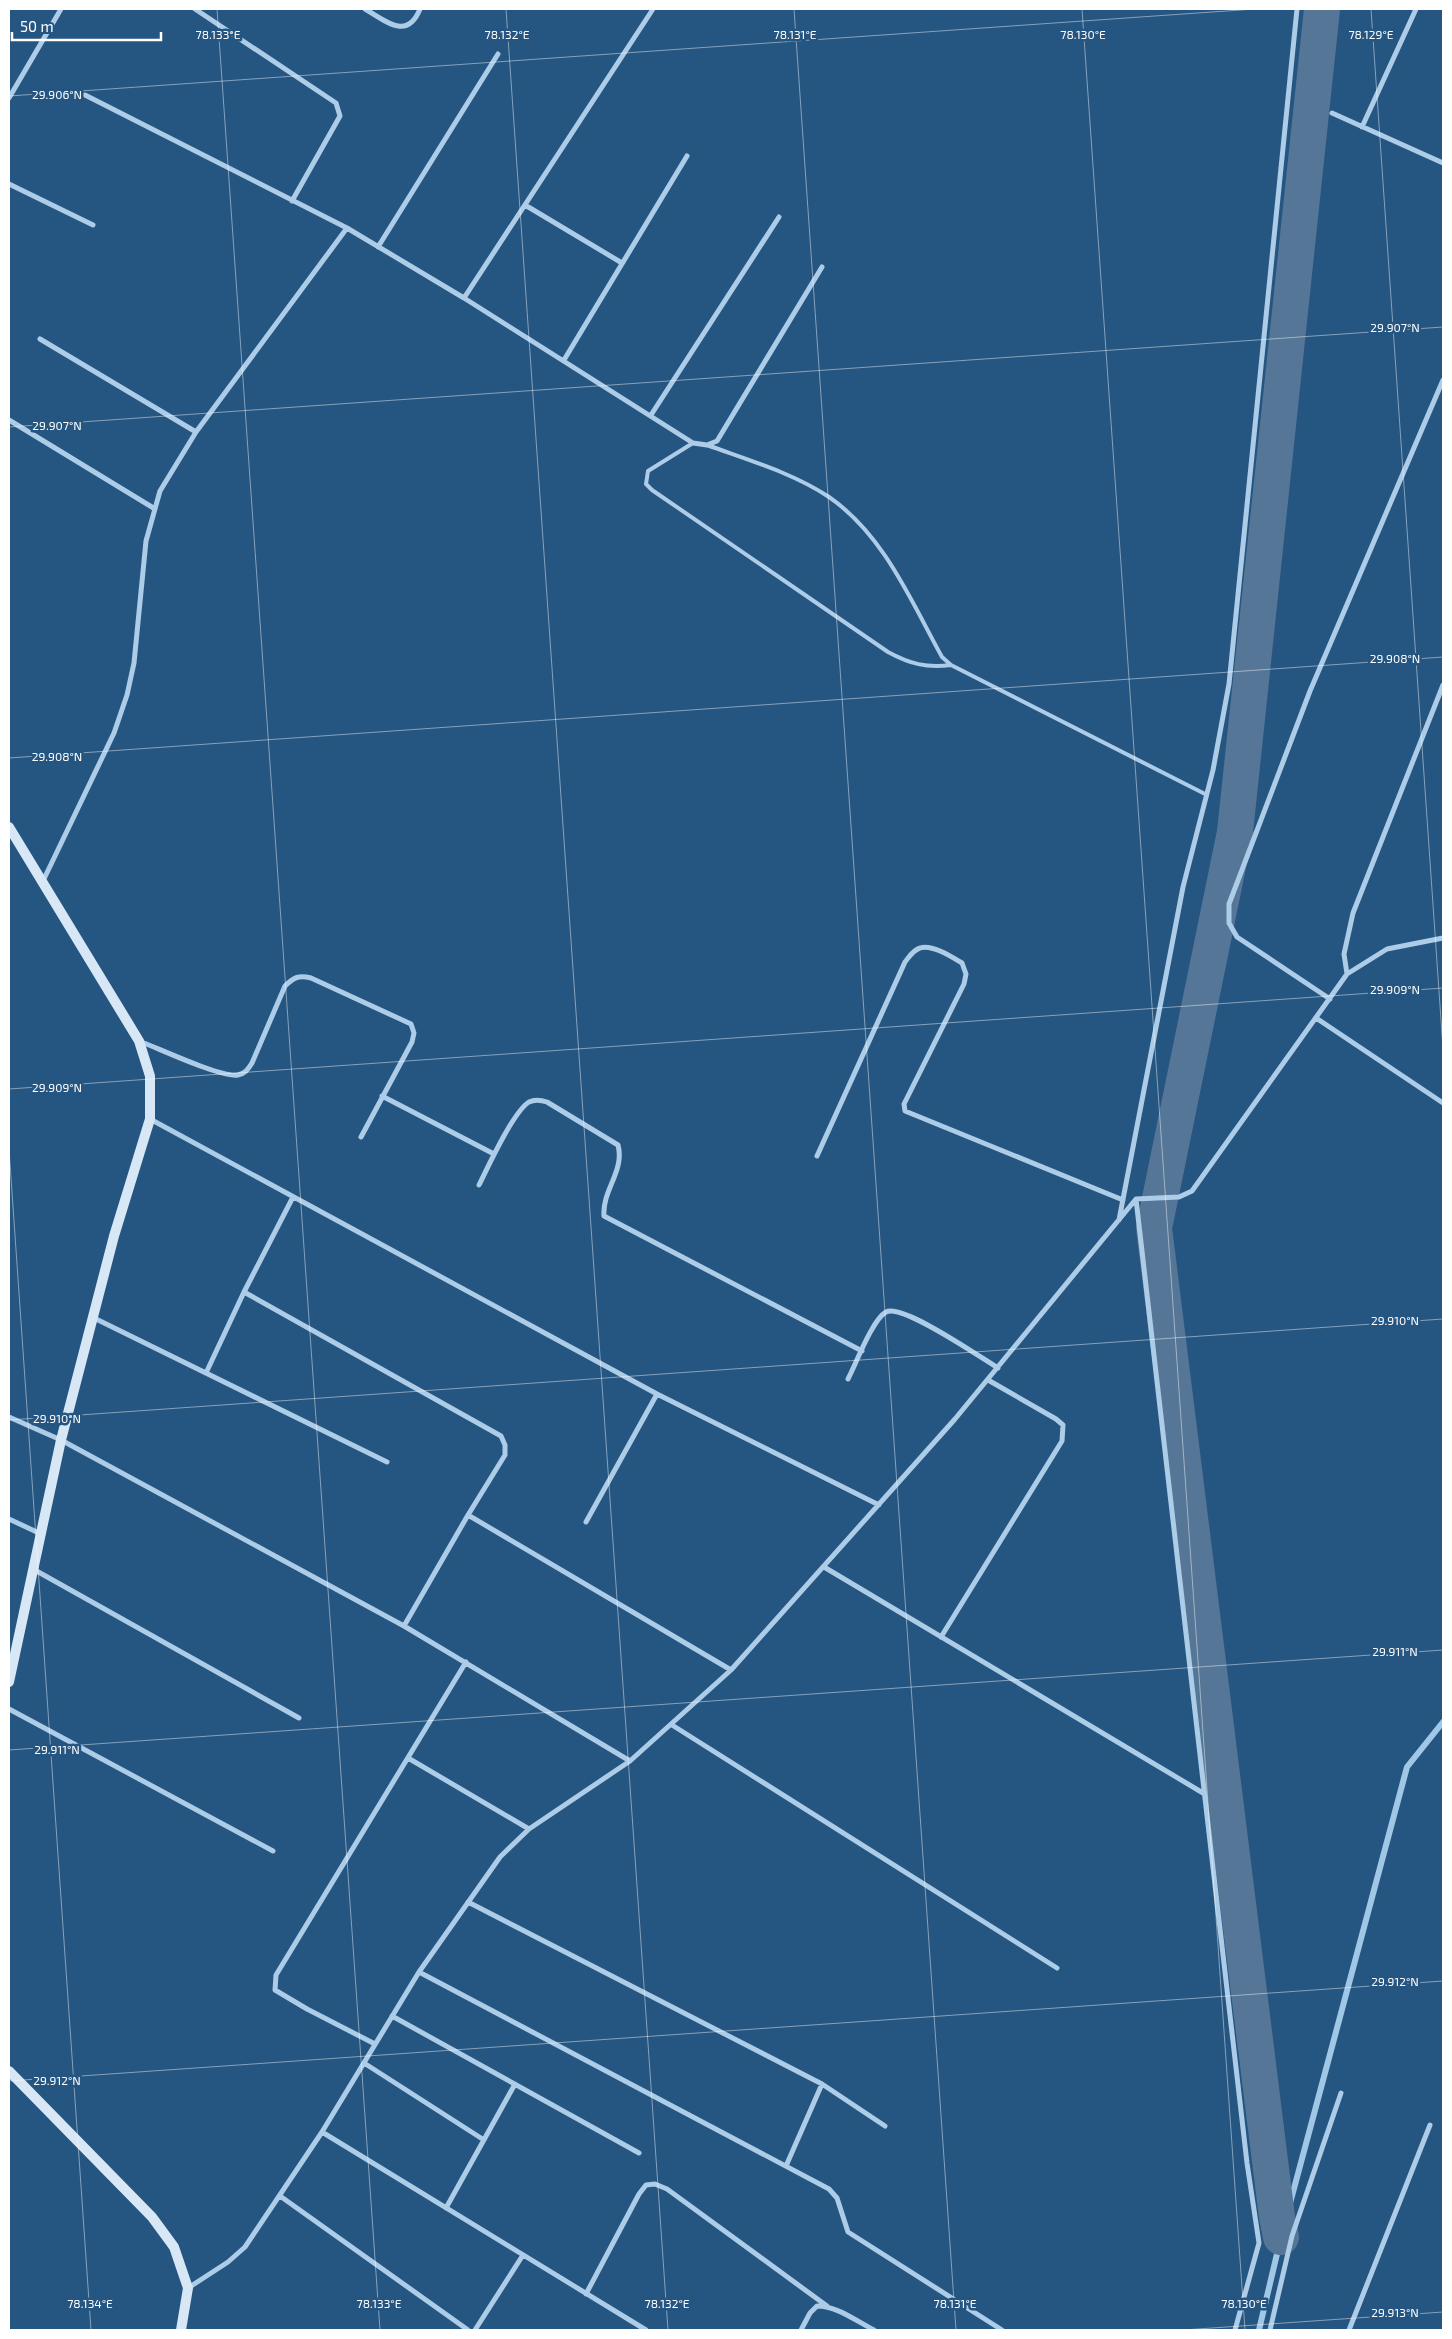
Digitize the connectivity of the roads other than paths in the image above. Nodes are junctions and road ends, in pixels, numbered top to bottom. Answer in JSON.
{"nodes":[{"id":1,"x":61,"y":9,"type":"edge"},
{"id":2,"x":195,"y":9,"type":"edge"},
{"id":3,"x":365,"y":9,"type":"edge"},
{"id":4,"x":420,"y":9,"type":"edge"},
{"id":5,"x":653,"y":9,"type":"edge"},
{"id":6,"x":1297,"y":9,"type":"edge"},
{"id":7,"x":1416,"y":9,"type":"edge"},
{"id":8,"x":498,"y":54,"type":"dead end"},
{"id":9,"x":85,"y":95,"type":"dead end"},
{"id":10,"x":9,"y":98,"type":"edge"},
{"id":11,"x":1332,"y":113,"type":"dead end"},
{"id":12,"x":1362,"y":127,"type":"junction"},
{"id":13,"x":687,"y":156,"type":"dead end"},
{"id":14,"x":1443,"y":163,"type":"edge"},
{"id":15,"x":9,"y":184,"type":"edge"},
{"id":16,"x":292,"y":201,"type":"junction"},
{"id":17,"x":524,"y":206,"type":"junction"},
{"id":18,"x":779,"y":217,"type":"dead end"},
{"id":19,"x":93,"y":225,"type":"dead end"},
{"id":20,"x":346,"y":228,"type":"junction"},
{"id":21,"x":378,"y":247,"type":"junction"},
{"id":22,"x":622,"y":263,"type":"junction"},
{"id":23,"x":822,"y":267,"type":"dead end"},
{"id":24,"x":464,"y":298,"type":"junction"},
{"id":25,"x":40,"y":339,"type":"dead end"},
{"id":26,"x":564,"y":360,"type":"junction"},
{"id":27,"x":1443,"y":380,"type":"edge"},
{"id":28,"x":651,"y":415,"type":"junction"},
{"id":29,"x":9,"y":420,"type":"edge"},
{"id":30,"x":196,"y":432,"type":"junction"},
{"id":31,"x":692,"y":443,"type":"junction"},
{"id":32,"x":707,"y":445,"type":"junction"},
{"id":33,"x":155,"y":509,"type":"junction"},
{"id":34,"x":951,"y":665,"type":"junction"},
{"id":35,"x":1443,"y":685,"type":"edge"},
{"id":36,"x":1207,"y":795,"type":"junction"},
{"id":37,"x":9,"y":828,"type":"edge"},
{"id":38,"x":42,"y":882,"type":"junction"},
{"id":39,"x":1443,"y":938,"type":"edge"},
{"id":40,"x":1347,"y":974,"type":"junction"},
{"id":41,"x":1330,"y":999,"type":"junction"},
{"id":42,"x":1316,"y":1018,"type":"junction"},
{"id":43,"x":139,"y":1040,"type":"junction"},
{"id":44,"x":382,"y":1096,"type":"junction"},
{"id":45,"x":1443,"y":1103,"type":"edge"},
{"id":46,"x":150,"y":1118,"type":"junction"},
{"id":47,"x":361,"y":1137,"type":"dead end"},
{"id":48,"x":494,"y":1154,"type":"junction"},
{"id":49,"x":817,"y":1156,"type":"dead end"},
{"id":50,"x":479,"y":1185,"type":"dead end"},
{"id":51,"x":293,"y":1196,"type":"junction"},
{"id":52,"x":1136,"y":1199,"type":"junction"},
{"id":53,"x":1123,"y":1200,"type":"junction"},
{"id":54,"x":1119,"y":1220,"type":"junction"},
{"id":55,"x":244,"y":1292,"type":"junction"},
{"id":56,"x":94,"y":1318,"type":"junction"},
{"id":57,"x":862,"y":1351,"type":"junction"},
{"id":58,"x":998,"y":1368,"type":"junction"},
{"id":59,"x":206,"y":1373,"type":"junction"},
{"id":60,"x":848,"y":1379,"type":"dead end"},
{"id":61,"x":988,"y":1380,"type":"junction"},
{"id":62,"x":657,"y":1394,"type":"junction"},
{"id":63,"x":9,"y":1417,"type":"edge"},
{"id":64,"x":61,"y":1440,"type":"junction"},
{"id":65,"x":387,"y":1462,"type":"dead end"},
{"id":66,"x":879,"y":1505,"type":"junction"},
{"id":67,"x":468,"y":1514,"type":"junction"},
{"id":68,"x":9,"y":1519,"type":"edge"},
{"id":69,"x":586,"y":1522,"type":"dead end"},
{"id":70,"x":41,"y":1534,"type":"junction"},
{"id":71,"x":824,"y":1567,"type":"junction"},
{"id":72,"x":33,"y":1569,"type":"junction"},
{"id":73,"x":404,"y":1626,"type":"junction"},
{"id":74,"x":941,"y":1637,"type":"junction"},
{"id":75,"x":466,"y":1662,"type":"junction"},
{"id":76,"x":10,"y":1665,"type":"edge"},
{"id":77,"x":731,"y":1670,"type":"junction"},
{"id":78,"x":9,"y":1682,"type":"edge"},
{"id":79,"x":9,"y":1709,"type":"edge"},
{"id":80,"x":299,"y":1718,"type":"dead end"},
{"id":81,"x":672,"y":1725,"type":"junction"},
{"id":82,"x":408,"y":1758,"type":"junction"},
{"id":83,"x":630,"y":1761,"type":"junction"},
{"id":84,"x":1203,"y":1793,"type":"junction"},
{"id":85,"x":528,"y":1829,"type":"junction"},
{"id":86,"x":273,"y":1851,"type":"dead end"},
{"id":87,"x":468,"y":1902,"type":"junction"},
{"id":88,"x":1057,"y":1968,"type":"dead end"},
{"id":89,"x":419,"y":1972,"type":"junction"},
{"id":90,"x":392,"y":2016,"type":"junction"},
{"id":91,"x":376,"y":2044,"type":"junction"},
{"id":92,"x":364,"y":2063,"type":"junction"},
{"id":93,"x":9,"y":2071,"type":"edge"},
{"id":94,"x":515,"y":2084,"type":"junction"},
{"id":95,"x":822,"y":2084,"type":"junction"},
{"id":96,"x":1341,"y":2092,"type":"dead end"},
{"id":97,"x":1430,"y":2125,"type":"dead end"},
{"id":98,"x":886,"y":2126,"type":"dead end"},
{"id":99,"x":322,"y":2132,"type":"junction"},
{"id":100,"x":484,"y":2140,"type":"junction"},
{"id":101,"x":639,"y":2154,"type":"dead end"},
{"id":102,"x":786,"y":2166,"type":"junction"},
{"id":103,"x":280,"y":2196,"type":"junction"},
{"id":104,"x":446,"y":2208,"type":"junction"},
{"id":105,"x":523,"y":2255,"type":"junction"},
{"id":106,"x":188,"y":2288,"type":"junction"},
{"id":107,"x":586,"y":2294,"type":"junction"},
{"id":108,"x":826,"y":2306,"type":"junction"},
{"id":109,"x":181,"y":2330,"type":"edge"},
{"id":110,"x":468,"y":2330,"type":"edge"},
{"id":111,"x":474,"y":2330,"type":"edge"},
{"id":112,"x":646,"y":2330,"type":"edge"},
{"id":113,"x":801,"y":2330,"type":"edge"},
{"id":114,"x":874,"y":2330,"type":"edge"},
{"id":115,"x":1002,"y":2330,"type":"edge"},
{"id":116,"x":1235,"y":2330,"type":"edge"},
{"id":117,"x":1270,"y":2330,"type":"edge"},
{"id":118,"x":1349,"y":2330,"type":"edge"}],
"edges":[{"from":1,"to":10,"type":"street"},
{"from":2,"to":16,"type":"street"},
{"from":3,"to":4,"type":"street"},
{"from":5,"to":17,"type":"street"},
{"from":6,"to":36,"type":"street"},
{"from":7,"to":12,"type":"street"},
{"from":8,"to":21,"type":"street"},
{"from":9,"to":16,"type":"street"},
{"from":11,"to":12,"type":"street"},
{"from":12,"to":14,"type":"street"},
{"from":13,"to":22,"type":"street"},
{"from":15,"to":19,"type":"street"},
{"from":16,"to":20,"type":"street"},
{"from":17,"to":22,"type":"street"},
{"from":17,"to":24,"type":"street"},
{"from":18,"to":28,"type":"street"},
{"from":20,"to":21,"type":"street"},
{"from":20,"to":30,"type":"street"},
{"from":21,"to":24,"type":"street"},
{"from":22,"to":26,"type":"street"},
{"from":23,"to":32,"type":"street"},
{"from":24,"to":26,"type":"street"},
{"from":25,"to":30,"type":"street"},
{"from":26,"to":28,"type":"street"},
{"from":27,"to":41,"type":"street"},
{"from":28,"to":31,"type":"street"},
{"from":29,"to":33,"type":"street"},
{"from":30,"to":33,"type":"street"},
{"from":31,"to":32,"type":"street"},
{"from":31,"to":34,"type":"lane"},
{"from":32,"to":34,"type":"lane"},
{"from":33,"to":38,"type":"street"},
{"from":34,"to":36,"type":"lane"},
{"from":35,"to":40,"type":"street"},
{"from":36,"to":53,"type":"street"},
{"from":37,"to":38,"type":"main road"},
{"from":38,"to":43,"type":"main road"},
{"from":39,"to":40,"type":"street"},
{"from":40,"to":41,"type":"street"},
{"from":41,"to":42,"type":"street"},
{"from":42,"to":45,"type":"street"},
{"from":42,"to":52,"type":"street"},
{"from":43,"to":44,"type":"street"},
{"from":43,"to":46,"type":"main road"},
{"from":44,"to":47,"type":"street"},
{"from":44,"to":48,"type":"street"},
{"from":46,"to":51,"type":"street"},
{"from":46,"to":56,"type":"main road"},
{"from":48,"to":50,"type":"street"},
{"from":48,"to":57,"type":"street"},
{"from":49,"to":53,"type":"street"},
{"from":51,"to":55,"type":"street"},
{"from":51,"to":62,"type":"street"},
{"from":52,"to":54,"type":"street"},
{"from":52,"to":84,"type":"street"},
{"from":53,"to":54,"type":"street"},
{"from":54,"to":58,"type":"street"},
{"from":55,"to":59,"type":"street"},
{"from":55,"to":67,"type":"street"},
{"from":56,"to":59,"type":"street"},
{"from":56,"to":64,"type":"main road"},
{"from":57,"to":58,"type":"street"},
{"from":57,"to":60,"type":"street"},
{"from":58,"to":61,"type":"street"},
{"from":59,"to":65,"type":"street"},
{"from":61,"to":66,"type":"street"},
{"from":61,"to":74,"type":"street"},
{"from":62,"to":66,"type":"street"},
{"from":62,"to":69,"type":"street"},
{"from":63,"to":64,"type":"street"},
{"from":64,"to":70,"type":"main road"},
{"from":64,"to":73,"type":"street"},
{"from":66,"to":71,"type":"street"},
{"from":67,"to":73,"type":"street"},
{"from":67,"to":77,"type":"street"},
{"from":68,"to":70,"type":"street"},
{"from":70,"to":72,"type":"main road"},
{"from":71,"to":74,"type":"street"},
{"from":71,"to":77,"type":"street"},
{"from":72,"to":76,"type":"main road"},
{"from":72,"to":80,"type":"street"},
{"from":73,"to":75,"type":"street"},
{"from":74,"to":84,"type":"street"},
{"from":75,"to":82,"type":"street"},
{"from":75,"to":83,"type":"street"},
{"from":76,"to":78,"type":"main road"},
{"from":77,"to":81,"type":"street"},
{"from":79,"to":86,"type":"street"},
{"from":81,"to":83,"type":"street"},
{"from":81,"to":88,"type":"street"},
{"from":82,"to":85,"type":"street"},
{"from":82,"to":91,"type":"street"},
{"from":83,"to":85,"type":"street"},
{"from":84,"to":116,"type":"street"},
{"from":85,"to":87,"type":"street"},
{"from":87,"to":89,"type":"street"},
{"from":87,"to":95,"type":"street"},
{"from":89,"to":90,"type":"street"},
{"from":89,"to":102,"type":"street"},
{"from":90,"to":91,"type":"street"},
{"from":90,"to":94,"type":"street"},
{"from":91,"to":92,"type":"street"},
{"from":92,"to":99,"type":"street"},
{"from":92,"to":100,"type":"street"},
{"from":93,"to":106,"type":"main road"},
{"from":94,"to":100,"type":"street"},
{"from":94,"to":101,"type":"street"},
{"from":95,"to":98,"type":"street"},
{"from":95,"to":102,"type":"street"},
{"from":96,"to":117,"type":"street"},
{"from":97,"to":118,"type":"street"},
{"from":99,"to":103,"type":"street"},
{"from":99,"to":104,"type":"street"},
{"from":100,"to":104,"type":"street"},
{"from":102,"to":115,"type":"street"},
{"from":103,"to":106,"type":"street"},
{"from":103,"to":110,"type":"street"},
{"from":104,"to":105,"type":"street"},
{"from":105,"to":107,"type":"street"},
{"from":105,"to":111,"type":"street"},
{"from":106,"to":109,"type":"main road"},
{"from":107,"to":108,"type":"street"},
{"from":107,"to":112,"type":"street"},
{"from":108,"to":113,"type":"street"},
{"from":108,"to":114,"type":"street"}]}
